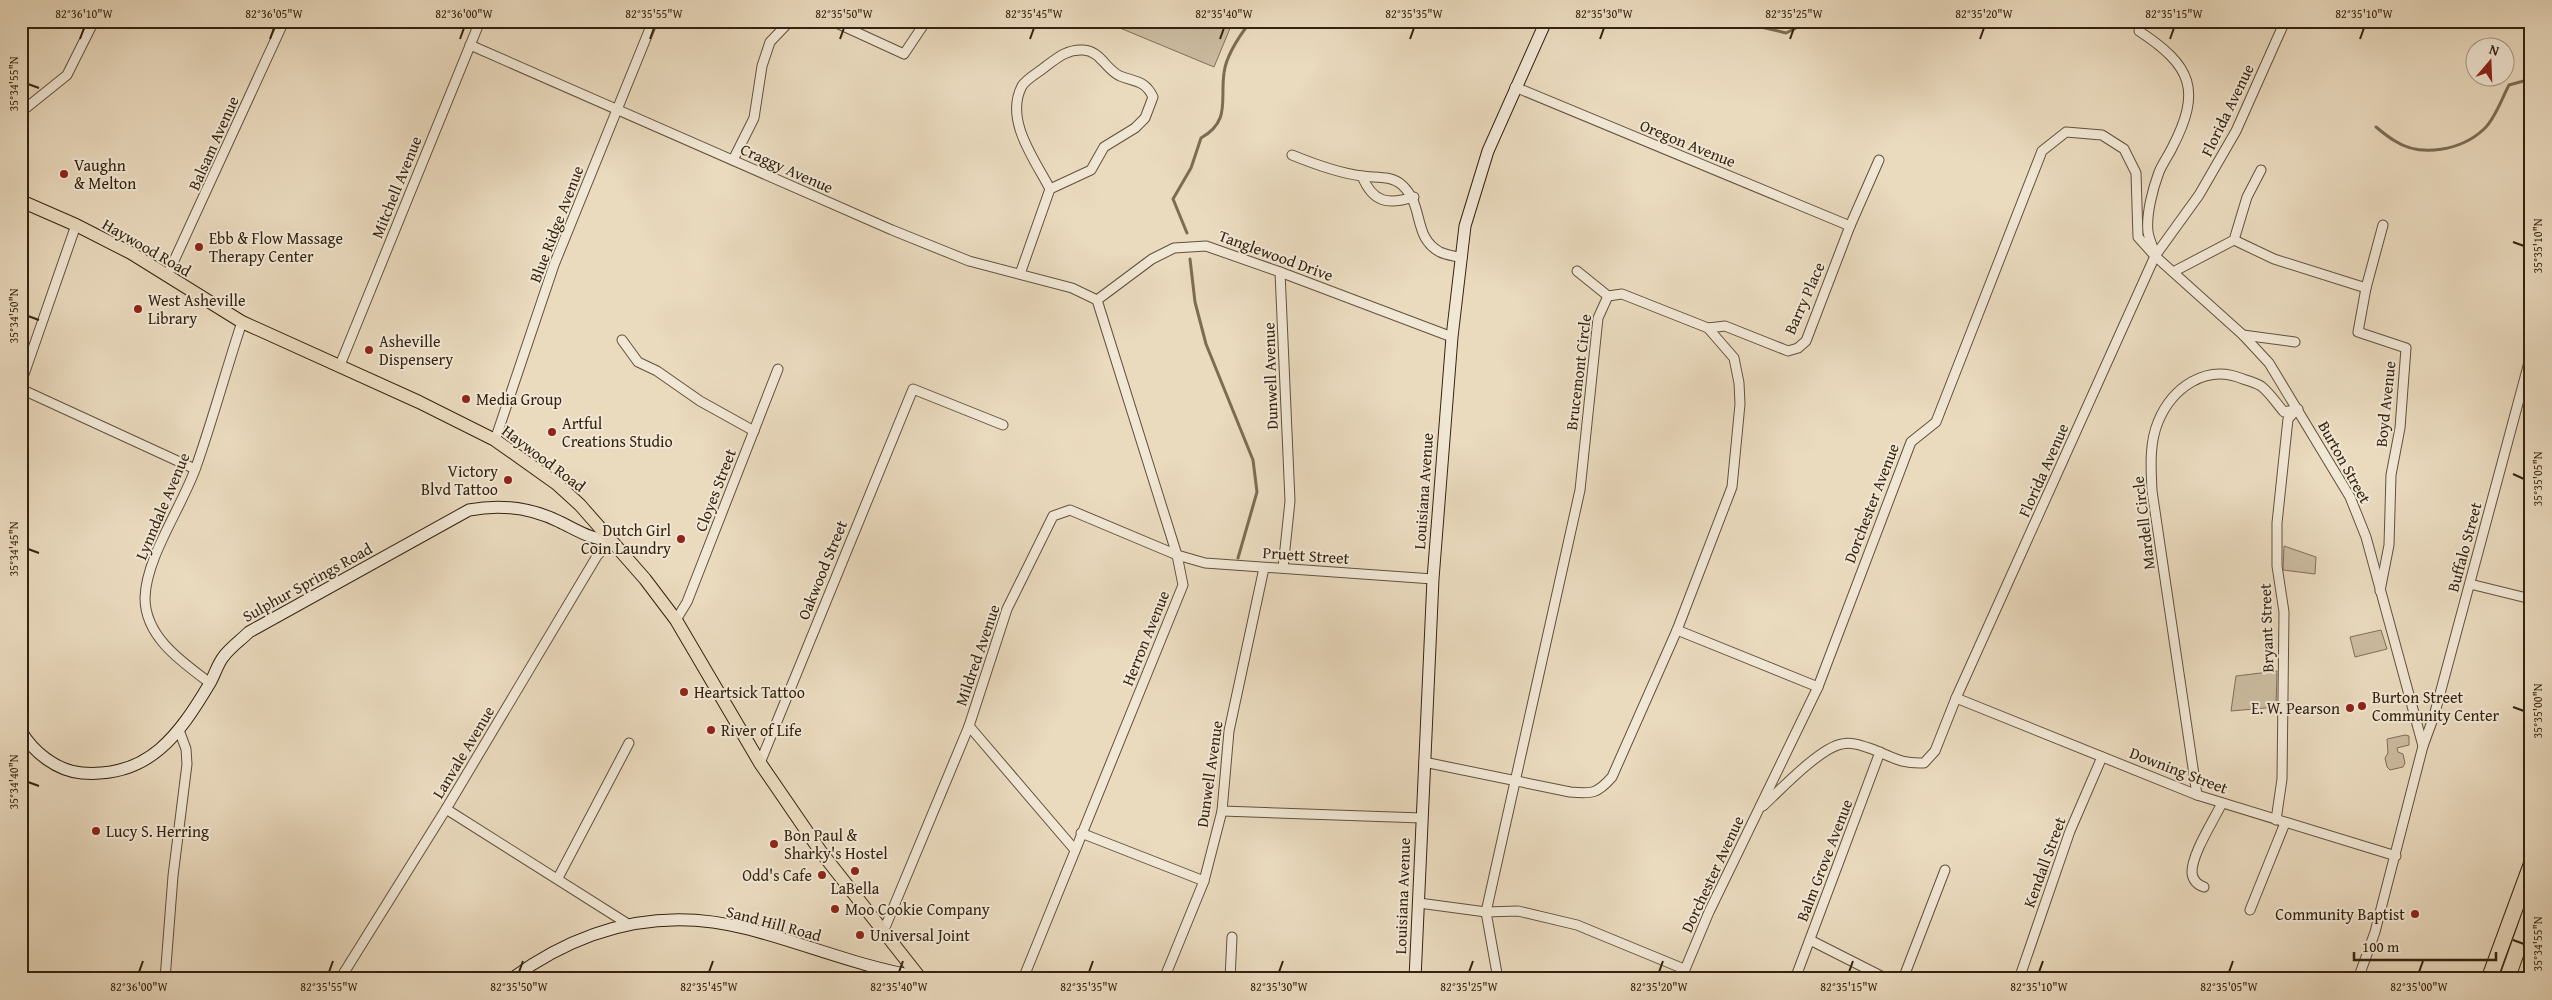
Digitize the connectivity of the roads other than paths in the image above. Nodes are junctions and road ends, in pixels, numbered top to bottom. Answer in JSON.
{"nodes":[{"id":1,"x":94,"y":21,"type":"edge"},
{"id":2,"x":284,"y":21,"type":"edge"},
{"id":3,"x":480,"y":21,"type":"edge"},
{"id":4,"x":653,"y":21,"type":"edge"},
{"id":5,"x":790,"y":21,"type":"edge"},
{"id":6,"x":832,"y":21,"type":"edge"},
{"id":7,"x":926,"y":21,"type":"edge"},
{"id":8,"x":1546,"y":21,"type":"edge"},
{"id":9,"x":2286,"y":21,"type":"edge"},
{"id":10,"x":2139,"y":31,"type":"dead end"},
{"id":11,"x":470,"y":45,"type":"junction"},
{"id":12,"x":1515,"y":87,"type":"junction"},
{"id":13,"x":618,"y":109,"type":"junction"},
{"id":14,"x":21,"y":112,"type":"edge"},
{"id":15,"x":1292,"y":155,"type":"dead end"},
{"id":16,"x":733,"y":160,"type":"junction"},
{"id":17,"x":1879,"y":160,"type":"dead end"},
{"id":18,"x":2260,"y":170,"type":"dead end"},
{"id":19,"x":1362,"y":176,"type":"junction"},
{"id":20,"x":1050,"y":189,"type":"junction"},
{"id":21,"x":1414,"y":197,"type":"junction"},
{"id":22,"x":21,"y":201,"type":"edge"},
{"id":23,"x":76,"y":225,"type":"junction"},
{"id":24,"x":1850,"y":226,"type":"junction"},
{"id":25,"x":2383,"y":226,"type":"dead end"},
{"id":26,"x":2234,"y":240,"type":"junction"},
{"id":27,"x":2155,"y":256,"type":"junction"},
{"id":28,"x":1462,"y":258,"type":"junction"},
{"id":29,"x":1577,"y":271,"type":"dead end"},
{"id":30,"x":1280,"y":272,"type":"junction"},
{"id":31,"x":2173,"y":272,"type":"junction"},
{"id":32,"x":1020,"y":274,"type":"junction"},
{"id":33,"x":167,"y":276,"type":"junction"},
{"id":34,"x":2366,"y":288,"type":"junction"},
{"id":35,"x":1608,"y":296,"type":"junction"},
{"id":36,"x":1098,"y":300,"type":"junction"},
{"id":37,"x":242,"y":322,"type":"junction"},
{"id":38,"x":1708,"y":328,"type":"junction"},
{"id":39,"x":2243,"y":336,"type":"junction"},
{"id":40,"x":1452,"y":337,"type":"junction"},
{"id":41,"x":622,"y":340,"type":"dead end"},
{"id":42,"x":2295,"y":342,"type":"dead end"},
{"id":43,"x":2531,"y":355,"type":"edge"},
{"id":44,"x":340,"y":365,"type":"junction"},
{"id":45,"x":778,"y":369,"type":"dead end"},
{"id":46,"x":21,"y":383,"type":"edge"},
{"id":47,"x":21,"y":389,"type":"edge"},
{"id":48,"x":2298,"y":409,"type":"junction"},
{"id":49,"x":1003,"y":425,"type":"dead end"},
{"id":50,"x":754,"y":431,"type":"junction"},
{"id":51,"x":495,"y":440,"type":"junction"},
{"id":52,"x":195,"y":469,"type":"junction"},
{"id":53,"x":610,"y":540,"type":"junction"},
{"id":54,"x":1177,"y":555,"type":"junction"},
{"id":55,"x":1264,"y":568,"type":"junction"},
{"id":56,"x":1283,"y":568,"type":"junction"},
{"id":57,"x":1433,"y":580,"type":"junction"},
{"id":58,"x":2470,"y":584,"type":"junction"},
{"id":59,"x":2380,"y":593,"type":"junction"},
{"id":60,"x":2531,"y":599,"type":"edge"},
{"id":61,"x":676,"y":620,"type":"junction"},
{"id":62,"x":1677,"y":630,"type":"junction"},
{"id":63,"x":210,"y":683,"type":"junction"},
{"id":64,"x":1818,"y":687,"type":"junction"},
{"id":65,"x":1956,"y":698,"type":"junction"},
{"id":66,"x":969,"y":726,"type":"junction"},
{"id":67,"x":179,"y":730,"type":"junction"},
{"id":68,"x":21,"y":731,"type":"edge"},
{"id":69,"x":628,"y":743,"type":"dead end"},
{"id":70,"x":2423,"y":746,"type":"junction"},
{"id":71,"x":1880,"y":752,"type":"junction"},
{"id":72,"x":2102,"y":757,"type":"junction"},
{"id":73,"x":1424,"y":762,"type":"junction"},
{"id":74,"x":760,"y":763,"type":"junction"},
{"id":75,"x":1516,"y":780,"type":"junction"},
{"id":76,"x":2197,"y":795,"type":"junction"},
{"id":77,"x":2222,"y":803,"type":"junction"},
{"id":78,"x":446,"y":809,"type":"junction"},
{"id":79,"x":1759,"y":809,"type":"junction"},
{"id":80,"x":1222,"y":810,"type":"junction"},
{"id":81,"x":1422,"y":818,"type":"junction"},
{"id":82,"x":2276,"y":820,"type":"junction"},
{"id":83,"x":2285,"y":823,"type":"junction"},
{"id":84,"x":1081,"y":833,"type":"junction"},
{"id":85,"x":1075,"y":850,"type":"junction"},
{"id":86,"x":2396,"y":856,"type":"junction"},
{"id":87,"x":2531,"y":865,"type":"edge"},
{"id":88,"x":1945,"y":870,"type":"dead end"},
{"id":89,"x":558,"y":878,"type":"junction"},
{"id":90,"x":1204,"y":881,"type":"junction"},
{"id":91,"x":2204,"y":888,"type":"dead end"},
{"id":92,"x":1419,"y":903,"type":"junction"},
{"id":93,"x":2250,"y":910,"type":"dead end"},
{"id":94,"x":2531,"y":911,"type":"edge"},
{"id":95,"x":1486,"y":912,"type":"junction"},
{"id":96,"x":628,"y":924,"type":"junction"},
{"id":97,"x":884,"y":930,"type":"junction"},
{"id":98,"x":1232,"y":937,"type":"dead end"},
{"id":99,"x":1810,"y":940,"type":"junction"},
{"id":100,"x":1684,"y":970,"type":"junction"},
{"id":101,"x":919,"y":978,"type":"edge"},
{"id":102,"x":165,"y":979,"type":"edge"},
{"id":103,"x":340,"y":979,"type":"edge"},
{"id":104,"x":511,"y":979,"type":"edge"},
{"id":105,"x":1023,"y":979,"type":"edge"},
{"id":106,"x":1164,"y":979,"type":"edge"},
{"id":107,"x":1230,"y":979,"type":"edge"},
{"id":108,"x":1415,"y":979,"type":"edge"},
{"id":109,"x":1498,"y":979,"type":"edge"},
{"id":110,"x":1680,"y":979,"type":"edge"},
{"id":111,"x":1795,"y":979,"type":"edge"},
{"id":112,"x":1887,"y":979,"type":"edge"},
{"id":113,"x":1903,"y":979,"type":"edge"},
{"id":114,"x":2019,"y":979,"type":"edge"},
{"id":115,"x":2358,"y":979,"type":"edge"},
{"id":116,"x":2489,"y":979,"type":"edge"},
{"id":117,"x":2507,"y":979,"type":"edge"}],
"edges":[{"from":1,"to":14,"type":"street"},
{"from":2,"to":33,"type":"street","name":"Balsam Avenue"},
{"from":3,"to":11,"type":"street","name":"Mitchell Avenue"},
{"from":4,"to":13,"type":"street","name":"Blue Ridge Avenue"},
{"from":5,"to":16,"type":"street"},
{"from":6,"to":7,"type":"street"},
{"from":8,"to":12,"type":"street","name":"Louisiana Avenue"},
{"from":9,"to":27,"type":"street","name":"Florida Avenue"},
{"from":10,"to":27,"type":"street"},
{"from":11,"to":13,"type":"street","name":"Craggy Avenue"},
{"from":11,"to":44,"type":"street","name":"Mitchell Avenue"},
{"from":12,"to":24,"type":"street","name":"Oregon Avenue"},
{"from":12,"to":28,"type":"street","name":"Louisiana Avenue"},
{"from":13,"to":16,"type":"street","name":"Craggy Avenue"},
{"from":13,"to":51,"type":"street","name":"Blue Ridge Avenue"},
{"from":15,"to":19,"type":"street"},
{"from":16,"to":32,"type":"street","name":"Craggy Avenue"},
{"from":17,"to":24,"type":"street","name":"Barry Place"},
{"from":18,"to":26,"type":"street"},
{"from":19,"to":21,"type":"street"},
{"from":19,"to":21,"type":"street"},
{"from":20,"to":20,"type":"street"},
{"from":20,"to":32,"type":"street"},
{"from":21,"to":28,"type":"street"},
{"from":22,"to":23,"type":"main road","name":"Haywood Road"},
{"from":23,"to":33,"type":"main road","name":"Haywood Road"},
{"from":23,"to":46,"type":"street"},
{"from":24,"to":38,"type":"street","name":"Barry Place"},
{"from":25,"to":34,"type":"street","name":"Boyd Avenue"},
{"from":26,"to":31,"type":"street"},
{"from":26,"to":34,"type":"street"},
{"from":27,"to":31,"type":"street","name":"Burton Street"},
{"from":27,"to":64,"type":"street","name":"Dorchester Avenue"},
{"from":27,"to":65,"type":"street","name":"Florida Avenue"},
{"from":28,"to":40,"type":"street","name":"Louisiana Avenue"},
{"from":29,"to":35,"type":"street"},
{"from":30,"to":36,"type":"street","name":"Tanglewood Drive"},
{"from":30,"to":40,"type":"street","name":"Tanglewood Drive"},
{"from":30,"to":56,"type":"street","name":"Dunwell Avenue"},
{"from":31,"to":39,"type":"street","name":"Burton Street"},
{"from":32,"to":36,"type":"street","name":"Craggy Avenue"},
{"from":33,"to":37,"type":"main road","name":"Haywood Road"},
{"from":34,"to":59,"type":"street","name":"Boyd Avenue"},
{"from":35,"to":38,"type":"street","name":"Brucemont Circle"},
{"from":35,"to":75,"type":"street","name":"Brucemont Circle"},
{"from":36,"to":54,"type":"street","name":"Herron Avenue"},
{"from":37,"to":44,"type":"main road","name":"Haywood Road"},
{"from":37,"to":52,"type":"street","name":"Lynndale Avenue"},
{"from":38,"to":62,"type":"street","name":"Brucemont Circle"},
{"from":39,"to":42,"type":"street"},
{"from":39,"to":48,"type":"street","name":"Burton Street"},
{"from":40,"to":57,"type":"street","name":"Louisiana Avenue"},
{"from":41,"to":50,"type":"street"},
{"from":43,"to":58,"type":"street","name":"Buffalo Street"},
{"from":44,"to":51,"type":"main road","name":"Haywood Road"},
{"from":45,"to":50,"type":"street","name":"Cloyes Street"},
{"from":47,"to":52,"type":"street"},
{"from":48,"to":59,"type":"street","name":"Burton Street"},
{"from":48,"to":76,"type":"street","name":"Mardell Circle"},
{"from":48,"to":82,"type":"street","name":"Bryant Street"},
{"from":49,"to":74,"type":"street","name":"Oakwood Street"},
{"from":50,"to":61,"type":"street","name":"Cloyes Street"},
{"from":51,"to":53,"type":"main road","name":"Haywood Road"},
{"from":52,"to":63,"type":"street","name":"Lynndale Avenue"},
{"from":53,"to":61,"type":"main road","name":"Haywood Road"},
{"from":53,"to":63,"type":"street","name":"Sulphur Springs Road"},
{"from":53,"to":78,"type":"street","name":"Lanvale Avenue"},
{"from":54,"to":55,"type":"street","name":"Pruett Street"},
{"from":54,"to":66,"type":"street","name":"Mildred Avenue"},
{"from":54,"to":84,"type":"street","name":"Herron Avenue"},
{"from":55,"to":56,"type":"street","name":"Pruett Street"},
{"from":55,"to":80,"type":"street","name":"Dunwell Avenue"},
{"from":56,"to":57,"type":"street","name":"Pruett Street"},
{"from":57,"to":73,"type":"street","name":"Louisiana Avenue"},
{"from":58,"to":60,"type":"street"},
{"from":58,"to":70,"type":"street","name":"Buffalo Street"},
{"from":59,"to":70,"type":"street","name":"Burton Street"},
{"from":61,"to":74,"type":"main road","name":"Haywood Road"},
{"from":62,"to":64,"type":"street"},
{"from":62,"to":75,"type":"street","name":"Brucemont Circle"},
{"from":63,"to":67,"type":"street","name":"Sulphur Springs Road"},
{"from":64,"to":79,"type":"street","name":"Dorchester Avenue"},
{"from":65,"to":71,"type":"street","name":"Florida Avenue"},
{"from":65,"to":72,"type":"street","name":"Downing Street"},
{"from":66,"to":85,"type":"street"},
{"from":66,"to":97,"type":"street","name":"Mildred Avenue"},
{"from":67,"to":68,"type":"street","name":"Sulphur Springs Road"},
{"from":67,"to":102,"type":"street"},
{"from":69,"to":89,"type":"street"},
{"from":70,"to":86,"type":"street","name":"Burton Street"},
{"from":71,"to":79,"type":"street","name":"Florida Avenue"},
{"from":71,"to":99,"type":"street","name":"Balm Grove Avenue"},
{"from":72,"to":76,"type":"street","name":"Downing Street"},
{"from":72,"to":114,"type":"street","name":"Kendall Street"},
{"from":73,"to":75,"type":"street","name":"Brucemont Circle"},
{"from":73,"to":81,"type":"street","name":"Louisiana Avenue"},
{"from":74,"to":97,"type":"main road","name":"Haywood Road"},
{"from":75,"to":95,"type":"street","name":"Brucemont Circle"},
{"from":76,"to":77,"type":"street","name":"Downing Street"},
{"from":77,"to":82,"type":"street","name":"Downing Street"},
{"from":77,"to":91,"type":"street"},
{"from":78,"to":89,"type":"street"},
{"from":78,"to":103,"type":"street","name":"Lanvale Avenue"},
{"from":79,"to":100,"type":"street","name":"Dorchester Avenue"},
{"from":80,"to":81,"type":"street"},
{"from":80,"to":90,"type":"street","name":"Dunwell Avenue"},
{"from":81,"to":92,"type":"street","name":"Louisiana Avenue"},
{"from":82,"to":83,"type":"street","name":"Downing Street"},
{"from":83,"to":86,"type":"street","name":"Downing Street"},
{"from":83,"to":93,"type":"street"},
{"from":84,"to":85,"type":"street","name":"Herron Avenue"},
{"from":84,"to":90,"type":"street"},
{"from":85,"to":105,"type":"street","name":"Herron Avenue"},
{"from":86,"to":115,"type":"street","name":"Burton Street"},
{"from":87,"to":116,"type":"highway"},
{"from":88,"to":113,"type":"street"},
{"from":89,"to":96,"type":"street"},
{"from":90,"to":106,"type":"street","name":"Dunwell Avenue"},
{"from":92,"to":95,"type":"street"},
{"from":92,"to":108,"type":"street","name":"Louisiana Avenue"},
{"from":94,"to":117,"type":"highway"},
{"from":95,"to":100,"type":"street"},
{"from":95,"to":109,"type":"street"},
{"from":96,"to":101,"type":"street","name":"Sand Hill Road"},
{"from":96,"to":104,"type":"street","name":"Sand Hill Road"},
{"from":97,"to":101,"type":"main road","name":"Haywood Road"},
{"from":98,"to":107,"type":"street"},
{"from":99,"to":111,"type":"street","name":"Balm Grove Avenue"},
{"from":99,"to":112,"type":"street"},
{"from":100,"to":110,"type":"street","name":"Dorchester Avenue"}]}
